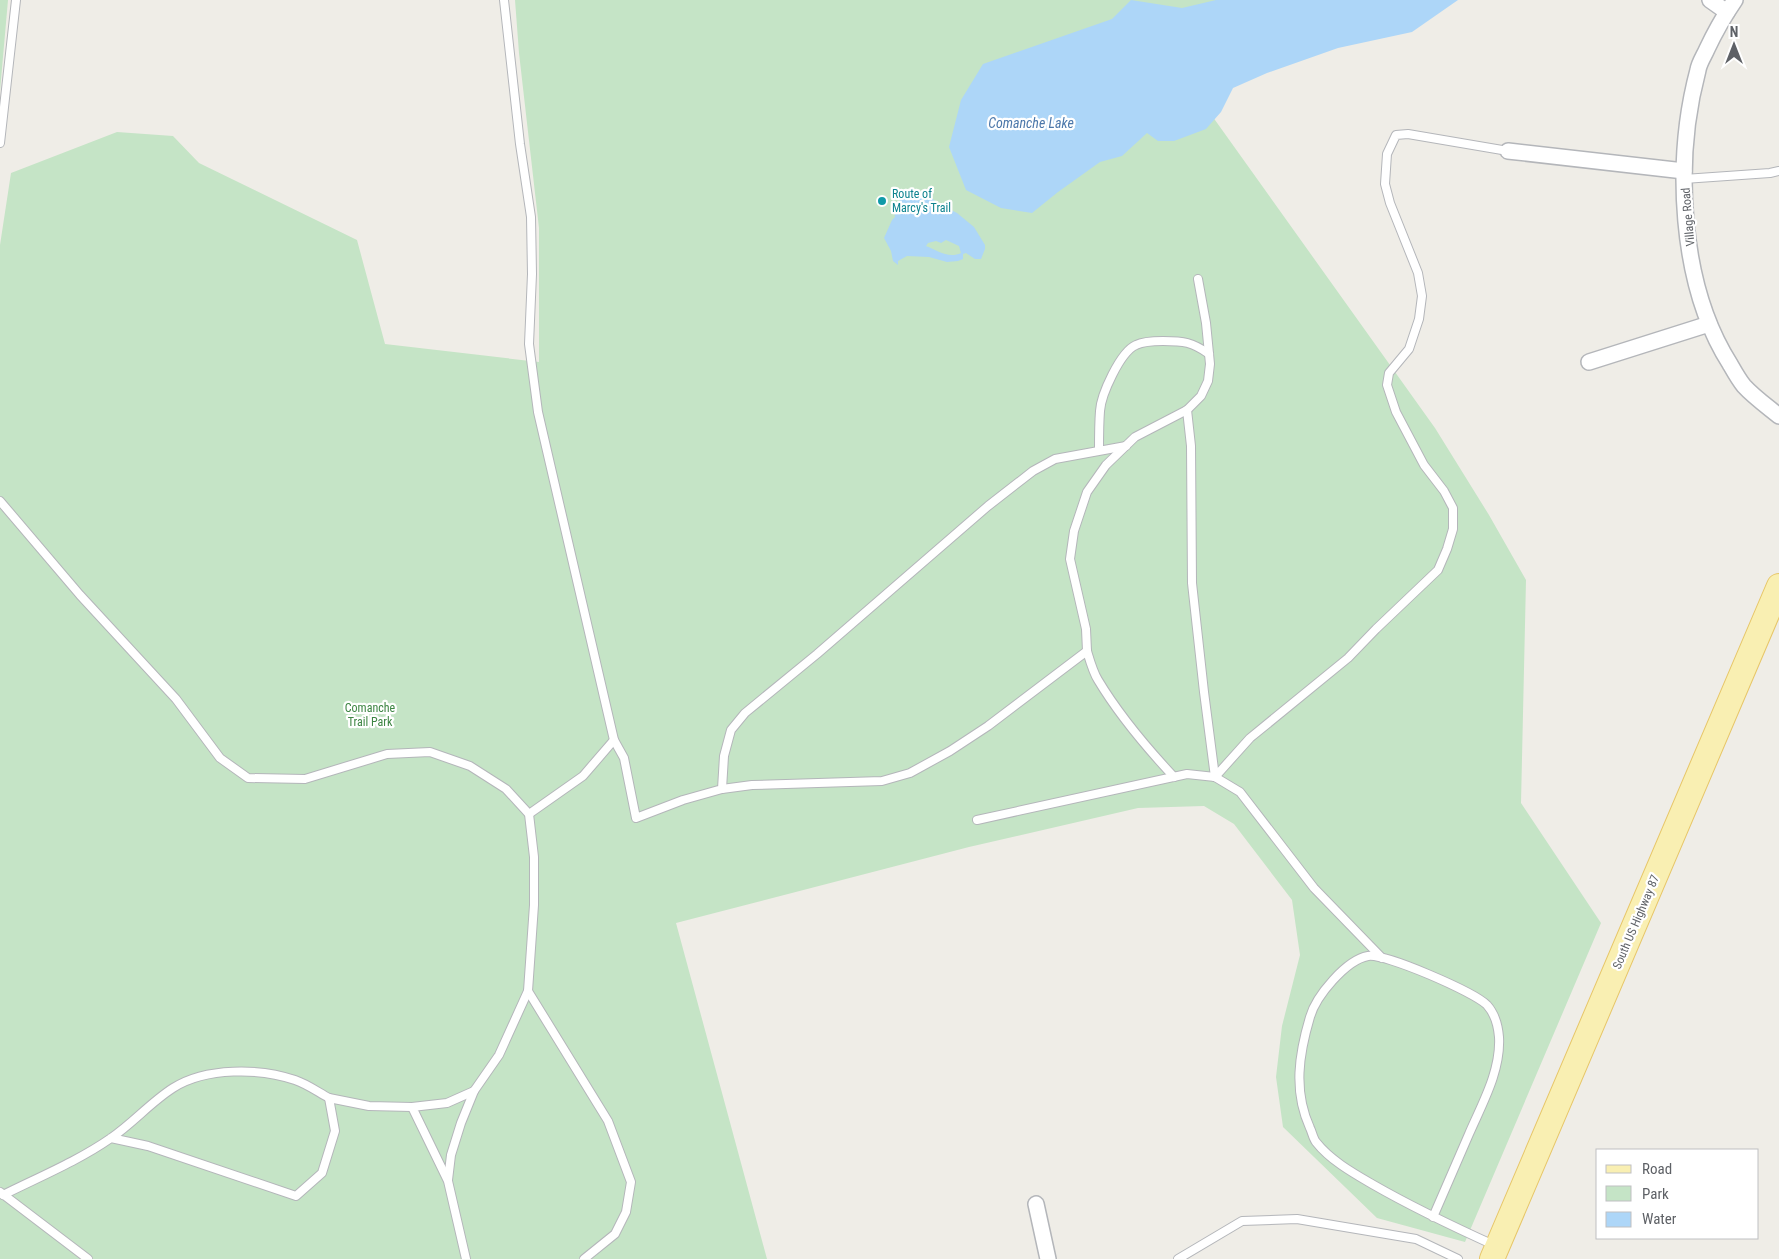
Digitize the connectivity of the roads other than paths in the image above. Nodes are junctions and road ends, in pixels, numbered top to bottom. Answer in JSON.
{"nodes":[{"id":1,"x":16,"y":0,"type":"edge"},
{"id":2,"x":504,"y":0,"type":"edge"},
{"id":3,"x":1710,"y":0,"type":"edge"},
{"id":4,"x":1731,"y":6,"type":"edge"},
{"id":5,"x":0,"y":143,"type":"edge"},
{"id":6,"x":1508,"y":151,"type":"joint"},
{"id":7,"x":1779,"y":171,"type":"edge"},
{"id":8,"x":1684,"y":175,"type":"junction"},
{"id":9,"x":1198,"y":279,"type":"dead end"},
{"id":10,"x":1709,"y":324,"type":"junction"},
{"id":11,"x":1209,"y":354,"type":"junction"},
{"id":12,"x":1588,"y":362,"type":"dead end"},
{"id":13,"x":1187,"y":410,"type":"junction"},
{"id":14,"x":1779,"y":416,"type":"edge"},
{"id":15,"x":1126,"y":446,"type":"junction"},
{"id":16,"x":1099,"y":450,"type":"junction"},
{"id":17,"x":0,"y":501,"type":"edge"},
{"id":18,"x":1779,"y":586,"type":"edge"},
{"id":19,"x":1086,"y":651,"type":"junction"},
{"id":20,"x":614,"y":740,"type":"junction"},
{"id":21,"x":1215,"y":776,"type":"junction"},
{"id":22,"x":1174,"y":777,"type":"junction"},
{"id":23,"x":722,"y":789,"type":"junction"},
{"id":24,"x":529,"y":814,"type":"junction"},
{"id":25,"x":978,"y":820,"type":"dead end"},
{"id":26,"x":1382,"y":958,"type":"junction"},
{"id":27,"x":528,"y":991,"type":"junction"},
{"id":28,"x":474,"y":1092,"type":"junction"},
{"id":29,"x":329,"y":1098,"type":"junction"},
{"id":30,"x":412,"y":1107,"type":"junction"},
{"id":31,"x":111,"y":1138,"type":"junction"},
{"id":32,"x":448,"y":1182,"type":"junction"},
{"id":33,"x":2,"y":1194,"type":"edge"},
{"id":34,"x":1036,"y":1204,"type":"dead end"},
{"id":35,"x":1433,"y":1217,"type":"junction"},
{"id":36,"x":1495,"y":1253,"type":"edge"},
{"id":37,"x":88,"y":1259,"type":"edge"},
{"id":38,"x":466,"y":1259,"type":"edge"},
{"id":39,"x":584,"y":1259,"type":"edge"},
{"id":40,"x":1048,"y":1259,"type":"edge"},
{"id":41,"x":1178,"y":1259,"type":"edge"},
{"id":42,"x":1458,"y":1259,"type":"edge"}],
"edges":[{"from":1,"to":5,"type":"lane"},
{"from":2,"to":20,"type":"lane"},
{"from":3,"to":4,"type":"street"},
{"from":4,"to":8,"type":"street","name":"Village Road"},
{"from":6,"to":8,"type":"street"},
{"from":6,"to":21,"type":"lane"},
{"from":7,"to":8,"type":"lane"},
{"from":8,"to":10,"type":"street","name":"Village Road"},
{"from":9,"to":11,"type":"lane"},
{"from":10,"to":12,"type":"street"},
{"from":10,"to":14,"type":"street","name":"Village Road"},
{"from":11,"to":13,"type":"lane"},
{"from":11,"to":16,"type":"lane"},
{"from":13,"to":15,"type":"lane"},
{"from":13,"to":21,"type":"lane"},
{"from":15,"to":16,"type":"lane"},
{"from":15,"to":19,"type":"lane"},
{"from":16,"to":23,"type":"lane"},
{"from":17,"to":24,"type":"lane"},
{"from":18,"to":36,"type":"main road","name":"South US Highway 87"},
{"from":19,"to":22,"type":"lane"},
{"from":19,"to":23,"type":"lane"},
{"from":20,"to":23,"type":"lane"},
{"from":20,"to":24,"type":"lane"},
{"from":21,"to":22,"type":"lane"},
{"from":21,"to":26,"type":"lane"},
{"from":22,"to":25,"type":"lane"},
{"from":24,"to":27,"type":"lane"},
{"from":26,"to":35,"type":"lane"},
{"from":26,"to":35,"type":"lane"},
{"from":27,"to":28,"type":"lane"},
{"from":27,"to":39,"type":"lane"},
{"from":28,"to":30,"type":"lane"},
{"from":28,"to":32,"type":"lane"},
{"from":29,"to":30,"type":"lane"},
{"from":29,"to":31,"type":"lane"},
{"from":29,"to":31,"type":"lane"},
{"from":30,"to":32,"type":"lane"},
{"from":31,"to":33,"type":"lane"},
{"from":32,"to":38,"type":"lane"},
{"from":33,"to":37,"type":"lane"},
{"from":34,"to":40,"type":"street"},
{"from":35,"to":36,"type":"lane"},
{"from":41,"to":42,"type":"lane"}]}
